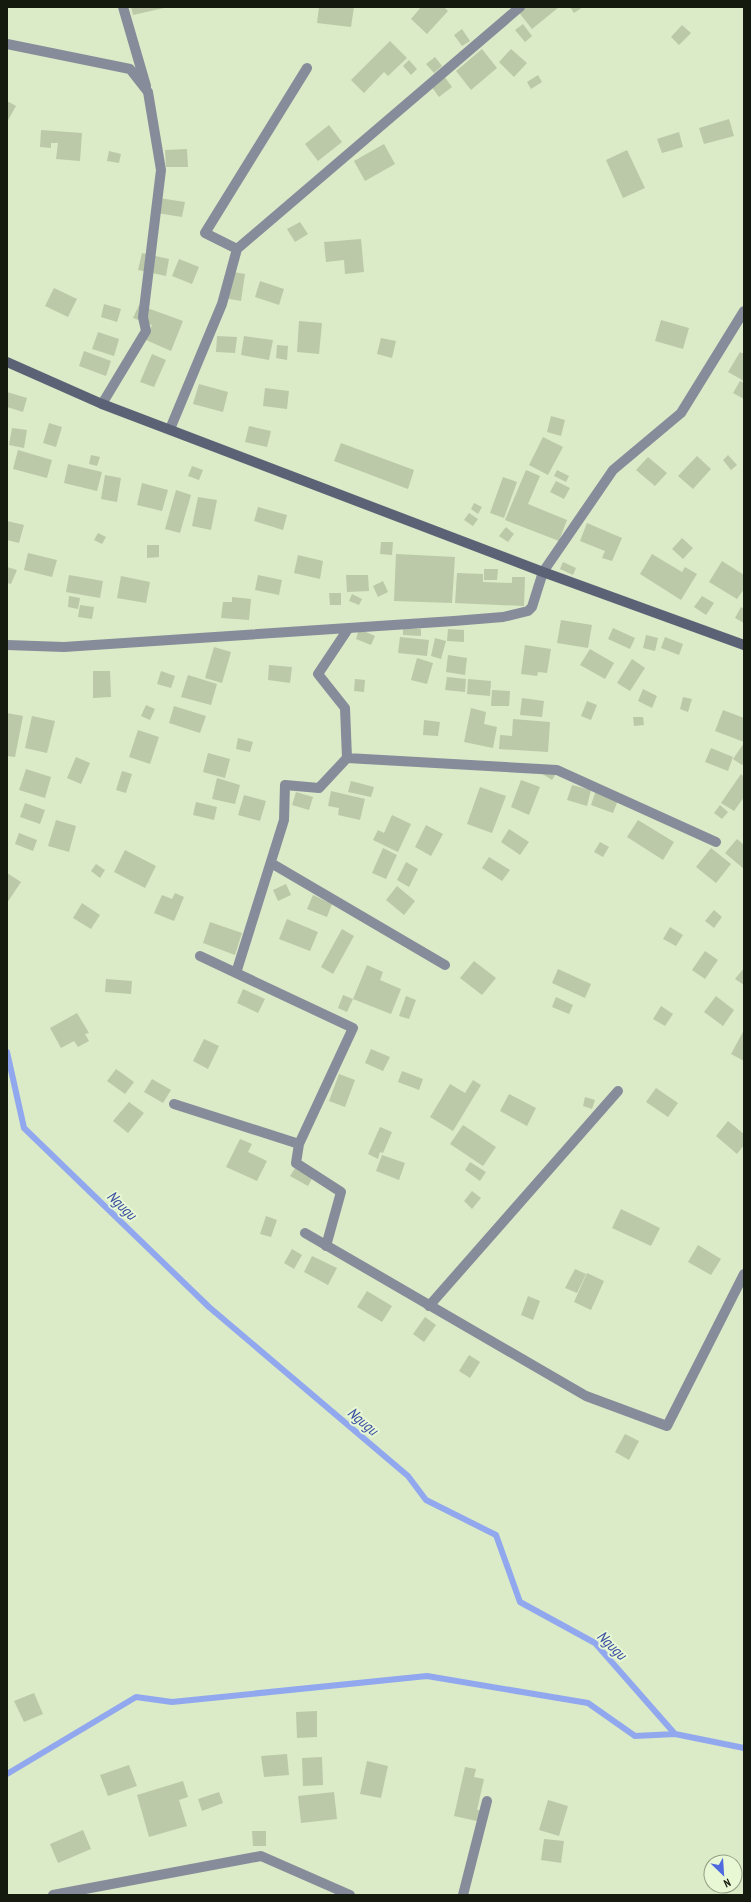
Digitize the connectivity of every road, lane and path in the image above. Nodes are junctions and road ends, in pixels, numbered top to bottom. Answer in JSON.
{"nodes":[{"id":1,"x":124,"y":7,"type":"edge"},
{"id":2,"x":520,"y":7,"type":"edge"},
{"id":3,"x":7,"y":44,"type":"edge"},
{"id":4,"x":307,"y":68,"type":"dead end"},
{"id":5,"x":148,"y":92,"type":"junction"},
{"id":6,"x":237,"y":249,"type":"junction"},
{"id":7,"x":744,"y":311,"type":"edge"},
{"id":8,"x":7,"y":362,"type":"edge"},
{"id":9,"x":102,"y":404,"type":"junction"},
{"id":10,"x":170,"y":429,"type":"junction"},
{"id":11,"x":543,"y":572,"type":"junction"},
{"id":12,"x":348,"y":629,"type":"junction"},
{"id":13,"x":7,"y":645,"type":"edge"},
{"id":14,"x":744,"y":645,"type":"edge"},
{"id":15,"x":347,"y":758,"type":"junction"},
{"id":16,"x":716,"y":842,"type":"dead end"},
{"id":17,"x":271,"y":863,"type":"junction"},
{"id":18,"x":200,"y":956,"type":"dead end"},
{"id":19,"x":445,"y":965,"type":"dead end"},
{"id":20,"x":236,"y":973,"type":"junction"},
{"id":21,"x":618,"y":1091,"type":"dead end"},
{"id":22,"x":174,"y":1104,"type":"dead end"},
{"id":23,"x":299,"y":1144,"type":"junction"},
{"id":24,"x":304,"y":1233,"type":"dead end"},
{"id":25,"x":326,"y":1246,"type":"junction"},
{"id":26,"x":744,"y":1274,"type":"edge"},
{"id":27,"x":429,"y":1306,"type":"junction"},
{"id":28,"x":486,"y":1801,"type":"dead end"},
{"id":29,"x":53,"y":1895,"type":"edge"},
{"id":30,"x":350,"y":1895,"type":"edge"},
{"id":31,"x":463,"y":1895,"type":"edge"}],
"edges":[{"from":1,"to":5,"type":"street"},
{"from":2,"to":6,"type":"street"},
{"from":3,"to":5,"type":"street"},
{"from":4,"to":6,"type":"street"},
{"from":5,"to":9,"type":"street"},
{"from":6,"to":10,"type":"street"},
{"from":7,"to":11,"type":"street"},
{"from":8,"to":9,"type":"main road"},
{"from":9,"to":10,"type":"main road"},
{"from":10,"to":11,"type":"main road"},
{"from":11,"to":12,"type":"street"},
{"from":11,"to":14,"type":"main road"},
{"from":12,"to":13,"type":"street"},
{"from":12,"to":15,"type":"street"},
{"from":15,"to":16,"type":"street"},
{"from":15,"to":17,"type":"street"},
{"from":17,"to":19,"type":"street"},
{"from":17,"to":20,"type":"street"},
{"from":18,"to":20,"type":"street"},
{"from":20,"to":23,"type":"street"},
{"from":21,"to":27,"type":"street"},
{"from":22,"to":23,"type":"street"},
{"from":23,"to":25,"type":"street"},
{"from":24,"to":25,"type":"street"},
{"from":25,"to":27,"type":"street"},
{"from":26,"to":27,"type":"street"},
{"from":28,"to":31,"type":"street"},
{"from":29,"to":30,"type":"street"}]}
